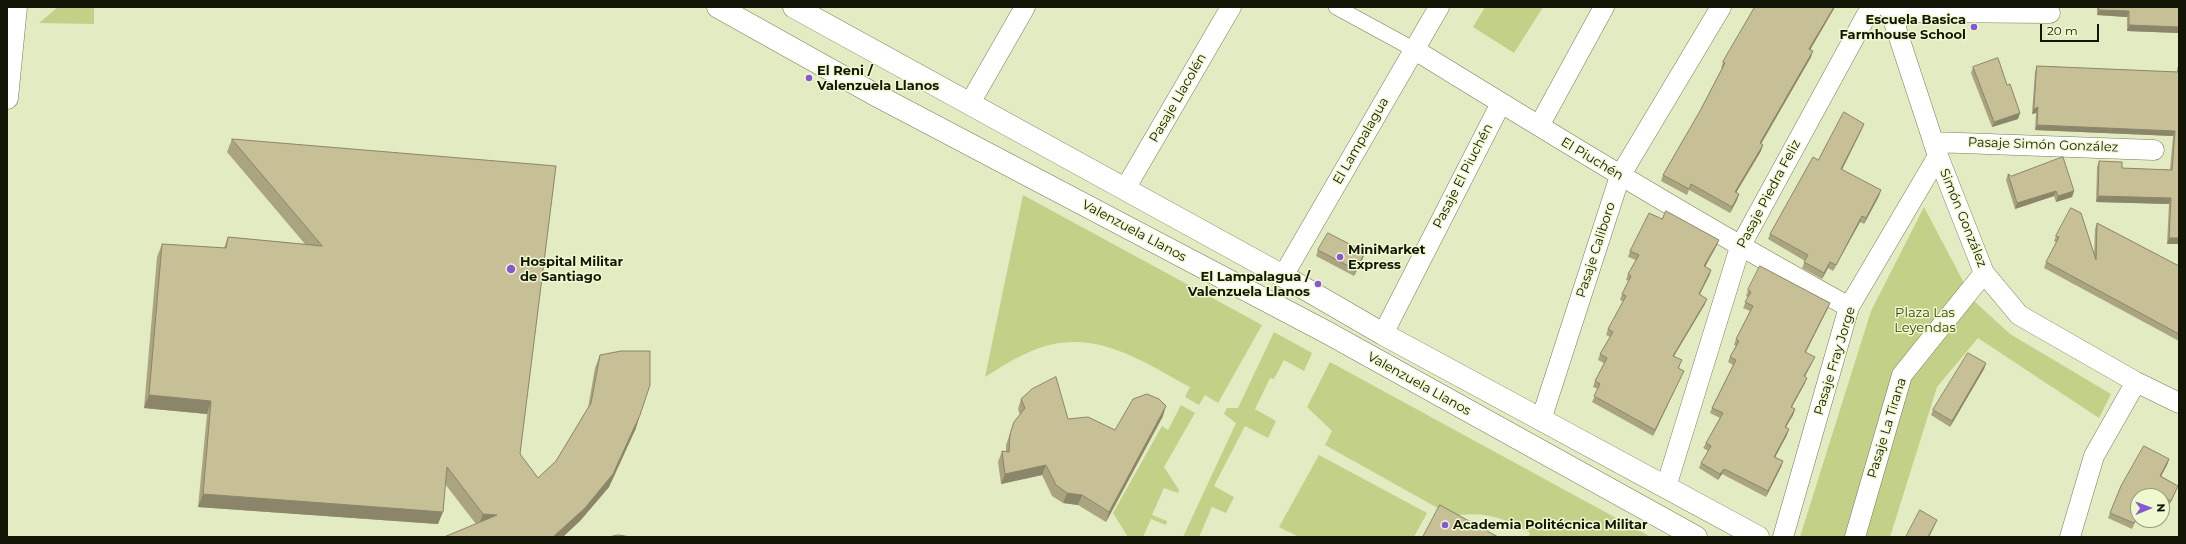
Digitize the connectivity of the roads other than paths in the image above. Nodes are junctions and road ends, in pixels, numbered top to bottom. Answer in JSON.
{"nodes":[{"id":1,"x":16,"y":7,"type":"edge"},
{"id":2,"x":718,"y":7,"type":"edge"},
{"id":3,"x":1025,"y":7,"type":"edge"},
{"id":4,"x":1231,"y":7,"type":"edge"},
{"id":5,"x":1336,"y":7,"type":"edge"},
{"id":6,"x":1440,"y":7,"type":"edge"},
{"id":7,"x":1604,"y":7,"type":"edge"},
{"id":8,"x":1721,"y":7,"type":"edge"},
{"id":9,"x":1874,"y":7,"type":"edge"},
{"id":10,"x":807,"y":10,"type":"edge"},
{"id":11,"x":1891,"y":13,"type":"edge"},
{"id":12,"x":2050,"y":13,"type":"dead end"},
{"id":13,"x":1415,"y":50,"type":"junction"},
{"id":14,"x":7,"y":98,"type":"edge"},
{"id":15,"x":970,"y":103,"type":"junction"},
{"id":16,"x":1501,"y":103,"type":"junction"},
{"id":17,"x":1539,"y":126,"type":"junction"},
{"id":18,"x":1935,"y":149,"type":"junction"},
{"id":19,"x":2154,"y":150,"type":"dead end"},
{"id":20,"x":1620,"y":176,"type":"junction"},
{"id":21,"x":1124,"y":189,"type":"junction"},
{"id":22,"x":1740,"y":247,"type":"junction"},
{"id":23,"x":1984,"y":273,"type":"junction"},
{"id":24,"x":1283,"y":276,"type":"junction"},
{"id":25,"x":1849,"y":307,"type":"junction"},
{"id":26,"x":1383,"y":334,"type":"junction"},
{"id":27,"x":2136,"y":382,"type":"junction"},
{"id":28,"x":2179,"y":403,"type":"edge"},
{"id":29,"x":1541,"y":420,"type":"junction"},
{"id":30,"x":1666,"y":487,"type":"junction"},
{"id":31,"x":1696,"y":537,"type":"edge"},
{"id":32,"x":1758,"y":537,"type":"edge"},
{"id":33,"x":1783,"y":537,"type":"edge"},
{"id":34,"x":1855,"y":537,"type":"edge"},
{"id":35,"x":2070,"y":537,"type":"edge"}],
"edges":[{"from":1,"to":14,"type":"main road"},
{"from":2,"to":31,"type":"main road","name":"Valenzuela Llanos"},
{"from":3,"to":15,"type":"street"},
{"from":4,"to":21,"type":"street","name":"Pasaje Llacolén"},
{"from":5,"to":13,"type":"street","name":"El Piuchén"},
{"from":6,"to":13,"type":"street","name":"El Lampalagua"},
{"from":7,"to":17,"type":"street"},
{"from":8,"to":20,"type":"street","name":"Pasaje Caliboro"},
{"from":9,"to":22,"type":"street","name":"Pasaje Piedra Feliz"},
{"from":10,"to":15,"type":"main road","name":"Valenzuela Llanos"},
{"from":11,"to":12,"type":"street"},
{"from":11,"to":18,"type":"street","name":"Simón González"},
{"from":13,"to":16,"type":"street","name":"El Piuchén"},
{"from":13,"to":24,"type":"street","name":"El Lampalagua"},
{"from":15,"to":21,"type":"main road","name":"Valenzuela Llanos"},
{"from":16,"to":17,"type":"street","name":"El Piuchén"},
{"from":16,"to":26,"type":"street","name":"Pasaje El Piuchén"},
{"from":17,"to":20,"type":"street","name":"El Piuchén"},
{"from":18,"to":19,"type":"street","name":"Pasaje Simón González"},
{"from":18,"to":23,"type":"street","name":"Simón González"},
{"from":18,"to":25,"type":"street","name":"Pasaje Fray Jorge"},
{"from":20,"to":22,"type":"street","name":"El Piuchén"},
{"from":20,"to":29,"type":"street","name":"Pasaje Caliboro"},
{"from":21,"to":24,"type":"main road","name":"Valenzuela Llanos"},
{"from":22,"to":25,"type":"street","name":"El Piuchén"},
{"from":22,"to":30,"type":"street","name":"Pasaje Piedra Feliz"},
{"from":23,"to":27,"type":"street","name":"Simón González"},
{"from":23,"to":34,"type":"street","name":"Pasaje La Tirana"},
{"from":24,"to":26,"type":"main road","name":"Valenzuela Llanos"},
{"from":25,"to":33,"type":"street","name":"Pasaje Fray Jorge"},
{"from":26,"to":29,"type":"main road","name":"Valenzuela Llanos"},
{"from":27,"to":28,"type":"street","name":"Simón González"},
{"from":27,"to":35,"type":"street"},
{"from":29,"to":30,"type":"main road","name":"Valenzuela Llanos"},
{"from":30,"to":32,"type":"main road","name":"Valenzuela Llanos"}]}
